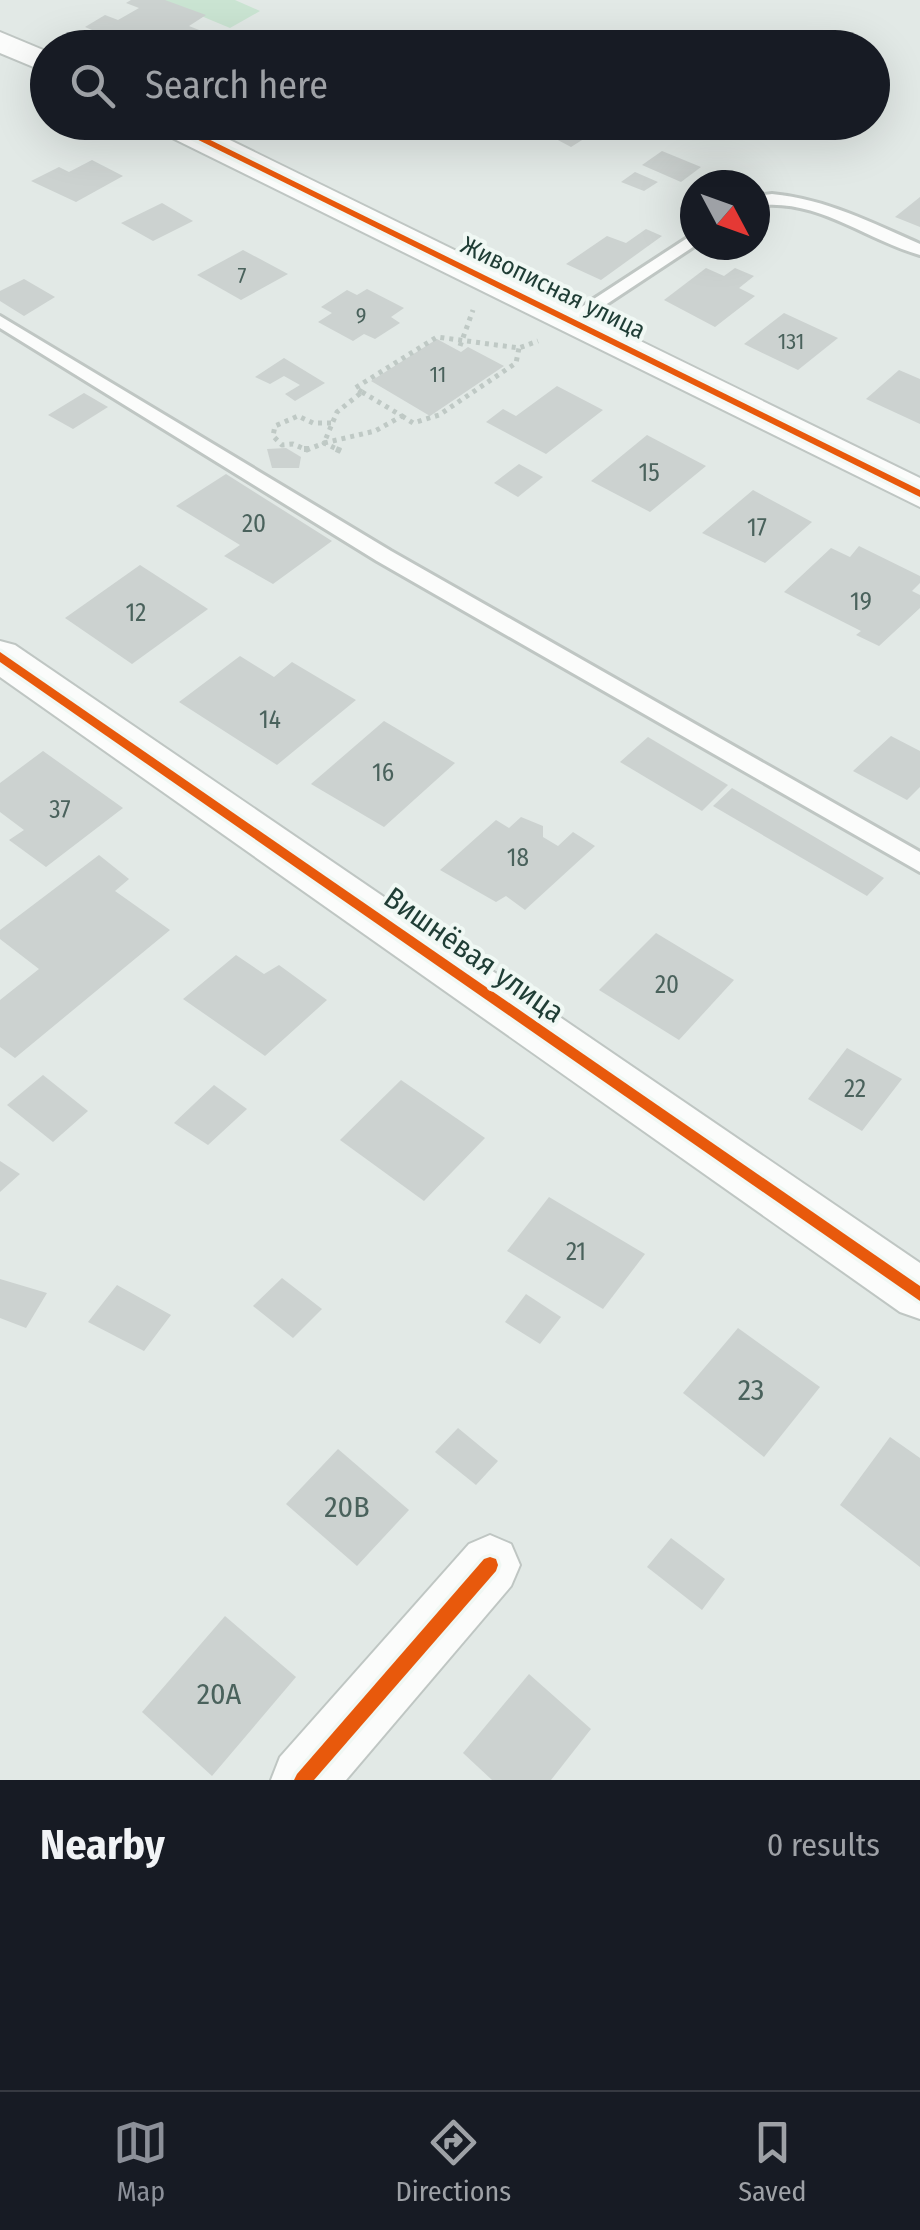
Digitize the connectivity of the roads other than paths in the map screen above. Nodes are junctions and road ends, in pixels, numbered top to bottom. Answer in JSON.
{"nodes":[{"id":1,"x":0,"y":41,"type":"edge"},
{"id":2,"x":30,"y":55,"type":"edge"},
{"id":3,"x":202,"y":140,"type":"edge"},
{"id":4,"x":770,"y":196,"type":"edge"},
{"id":5,"x":680,"y":248,"type":"edge"},
{"id":6,"x":920,"y":250,"type":"edge"},
{"id":7,"x":0,"y":320,"type":"edge"},
{"id":8,"x":569,"y":321,"type":"junction"},
{"id":9,"x":920,"y":494,"type":"edge"},
{"id":10,"x":0,"y":656,"type":"edge"},
{"id":11,"x":920,"y":863,"type":"edge"},
{"id":12,"x":920,"y":1294,"type":"edge"},
{"id":13,"x":490,"y":1565,"type":"dead end"},
{"id":14,"x":302,"y":1780,"type":"edge"}],
"edges":[{"from":1,"to":2,"type":"street"},
{"from":3,"to":8,"type":"street","name":"Живописная улица"},
{"from":4,"to":6,"type":"lane"},
{"from":5,"to":8,"type":"lane"},
{"from":7,"to":11,"type":"lane"},
{"from":8,"to":9,"type":"street","name":"Живописная улица"},
{"from":10,"to":12,"type":"street","name":"Вишнёвая улица"},
{"from":13,"to":14,"type":"street"}]}
